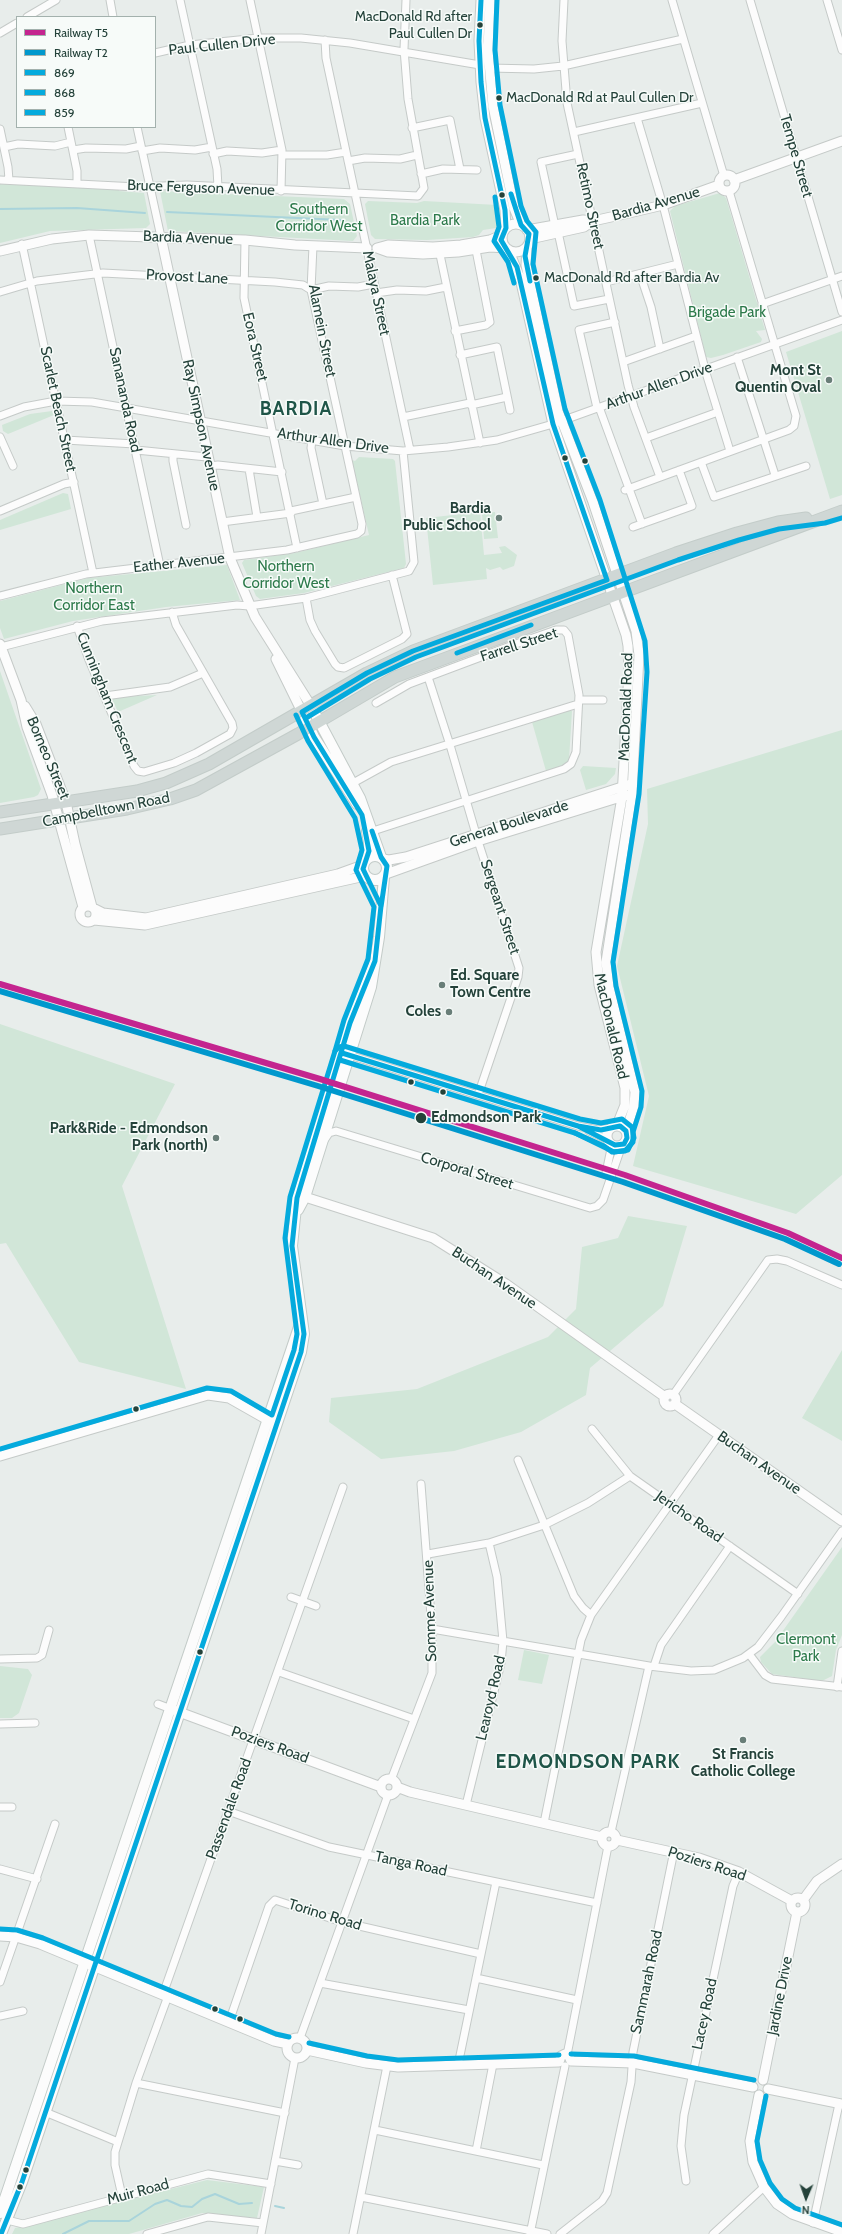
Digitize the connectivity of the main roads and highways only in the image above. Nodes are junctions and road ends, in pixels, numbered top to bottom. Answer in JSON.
{"nodes":[{"id":1,"x":842,"y":511,"type":"edge"},
{"id":2,"x":824,"y":516,"type":"junction"},
{"id":3,"x":306,"y":709,"type":"junction"},
{"id":4,"x":314,"y":724,"type":"junction"},
{"id":5,"x":353,"y":783,"type":"junction"},
{"id":6,"x":359,"y":809,"type":"junction"},
{"id":7,"x":0,"y":812,"type":"edge"},
{"id":8,"x":0,"y":829,"type":"edge"},
{"id":9,"x":382,"y":858,"type":"junction"},
{"id":10,"x":366,"y":862,"type":"junction"},
{"id":11,"x":385,"y":875,"type":"junction"},
{"id":12,"x":367,"y":877,"type":"junction"},
{"id":13,"x":381,"y":906,"type":"junction"},
{"id":14,"x":329,"y":1111,"type":"junction"},
{"id":15,"x":297,"y":1211,"type":"junction"},
{"id":16,"x":90,"y":1964,"type":"junction"},
{"id":17,"x":4,"y":2216,"type":"edge"},
{"id":18,"x":1,"y":2234,"type":"edge"}],
"edges":[{"from":1,"to":2,"type":"main road","name":"Campbelltown Road"},
{"from":2,"to":3,"type":"main road","name":"Campbelltown Road"},
{"from":2,"to":4,"type":"main road","name":"Campbelltown Road"},
{"from":3,"to":4,"type":"main road"},
{"from":3,"to":7,"type":"main road","name":"Campbelltown Road"},
{"from":4,"to":5,"type":"main road"},
{"from":4,"to":6,"type":"main road"},
{"from":4,"to":8,"type":"main road","name":"Campbelltown Road"},
{"from":5,"to":6,"type":"main road"},
{"from":5,"to":9,"type":"main road"},
{"from":6,"to":10,"type":"main road"},
{"from":9,"to":10,"type":"main road"},
{"from":9,"to":11,"type":"main road"},
{"from":10,"to":12,"type":"main road"},
{"from":11,"to":12,"type":"main road"},
{"from":11,"to":13,"type":"main road"},
{"from":12,"to":13,"type":"main road"},
{"from":13,"to":14,"type":"main road"},
{"from":14,"to":15,"type":"main road"},
{"from":14,"to":15,"type":"main road"},
{"from":15,"to":16,"type":"main road"},
{"from":16,"to":17,"type":"main road"},
{"from":16,"to":17,"type":"main road"},
{"from":17,"to":18,"type":"main road"}]}
